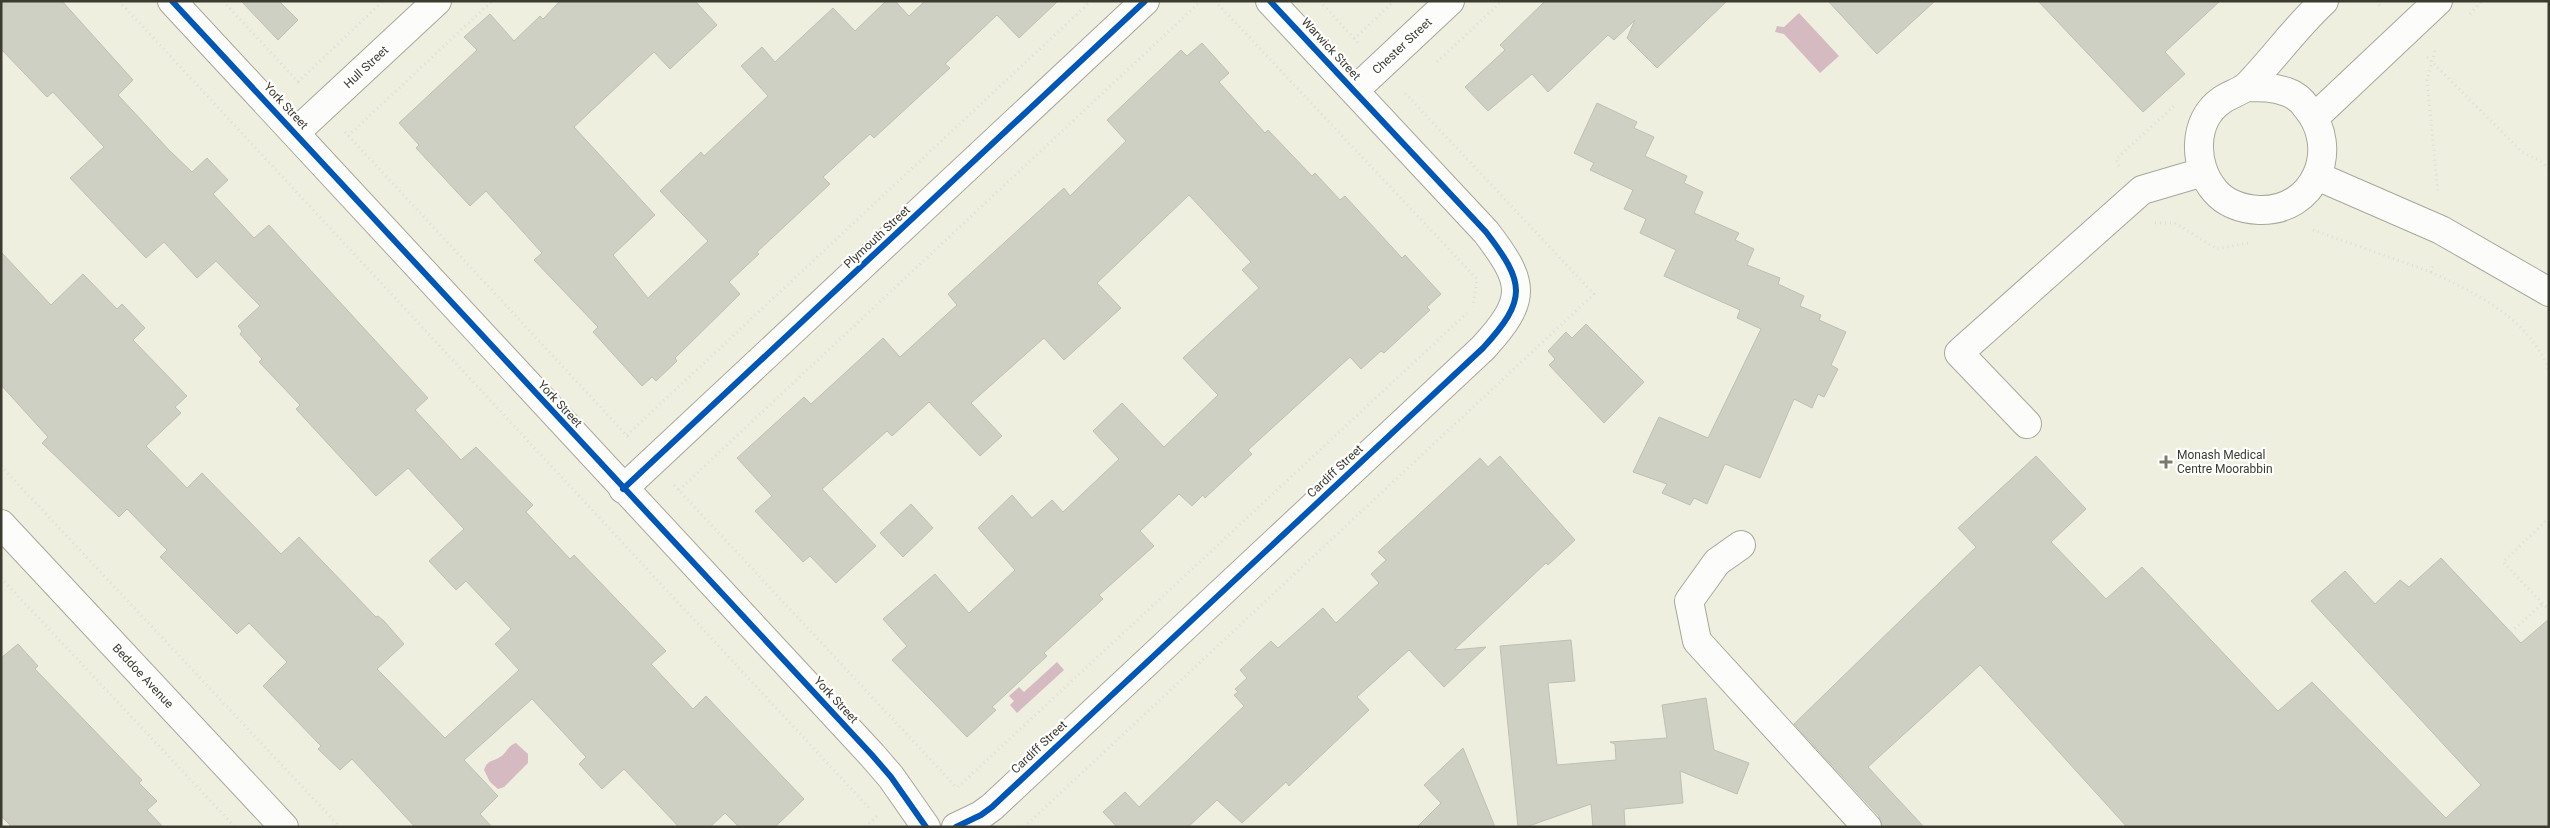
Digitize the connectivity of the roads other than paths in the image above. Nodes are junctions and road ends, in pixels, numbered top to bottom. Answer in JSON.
{"nodes":[{"id":1,"x":172,"y":1,"type":"edge"},
{"id":2,"x":437,"y":1,"type":"edge"},
{"id":3,"x":1145,"y":1,"type":"edge"},
{"id":4,"x":1270,"y":1,"type":"edge"},
{"id":5,"x":1450,"y":1,"type":"edge"},
{"id":6,"x":2324,"y":1,"type":"edge"},
{"id":7,"x":2438,"y":1,"type":"edge"},
{"id":8,"x":2246,"y":87,"type":"junction"},
{"id":9,"x":1354,"y":91,"type":"junction"},
{"id":10,"x":2315,"y":117,"type":"junction"},
{"id":11,"x":295,"y":133,"type":"junction"},
{"id":12,"x":2203,"y":172,"type":"junction"},
{"id":13,"x":2317,"y":176,"type":"junction"},
{"id":14,"x":2549,"y":292,"type":"edge"},
{"id":15,"x":2027,"y":424,"type":"dead end"},
{"id":16,"x":624,"y":489,"type":"junction"},
{"id":17,"x":1,"y":524,"type":"edge"},
{"id":18,"x":1741,"y":545,"type":"dead end"},
{"id":19,"x":919,"y":816,"type":"edge"},
{"id":20,"x":284,"y":827,"type":"edge"},
{"id":21,"x":956,"y":827,"type":"edge"},
{"id":22,"x":1867,"y":827,"type":"edge"}],
"edges":[{"from":1,"to":11,"type":"street","name":"York Street"},
{"from":2,"to":11,"type":"street","name":"Hull Street"},
{"from":3,"to":16,"type":"street","name":"Plymouth Street"},
{"from":4,"to":9,"type":"street","name":"Warwick Street"},
{"from":5,"to":9,"type":"street","name":"Chester Street"},
{"from":6,"to":8,"type":"street"},
{"from":7,"to":10,"type":"street"},
{"from":8,"to":10,"type":"street"},
{"from":8,"to":12,"type":"street"},
{"from":9,"to":21,"type":"street","name":"Cardiff Street"},
{"from":10,"to":13,"type":"street"},
{"from":11,"to":16,"type":"street","name":"York Street"},
{"from":12,"to":13,"type":"street"},
{"from":12,"to":15,"type":"street"},
{"from":13,"to":14,"type":"street"},
{"from":16,"to":19,"type":"street","name":"York Street"},
{"from":17,"to":20,"type":"street","name":"Beddoe Avenue"},
{"from":18,"to":22,"type":"street"}]}
